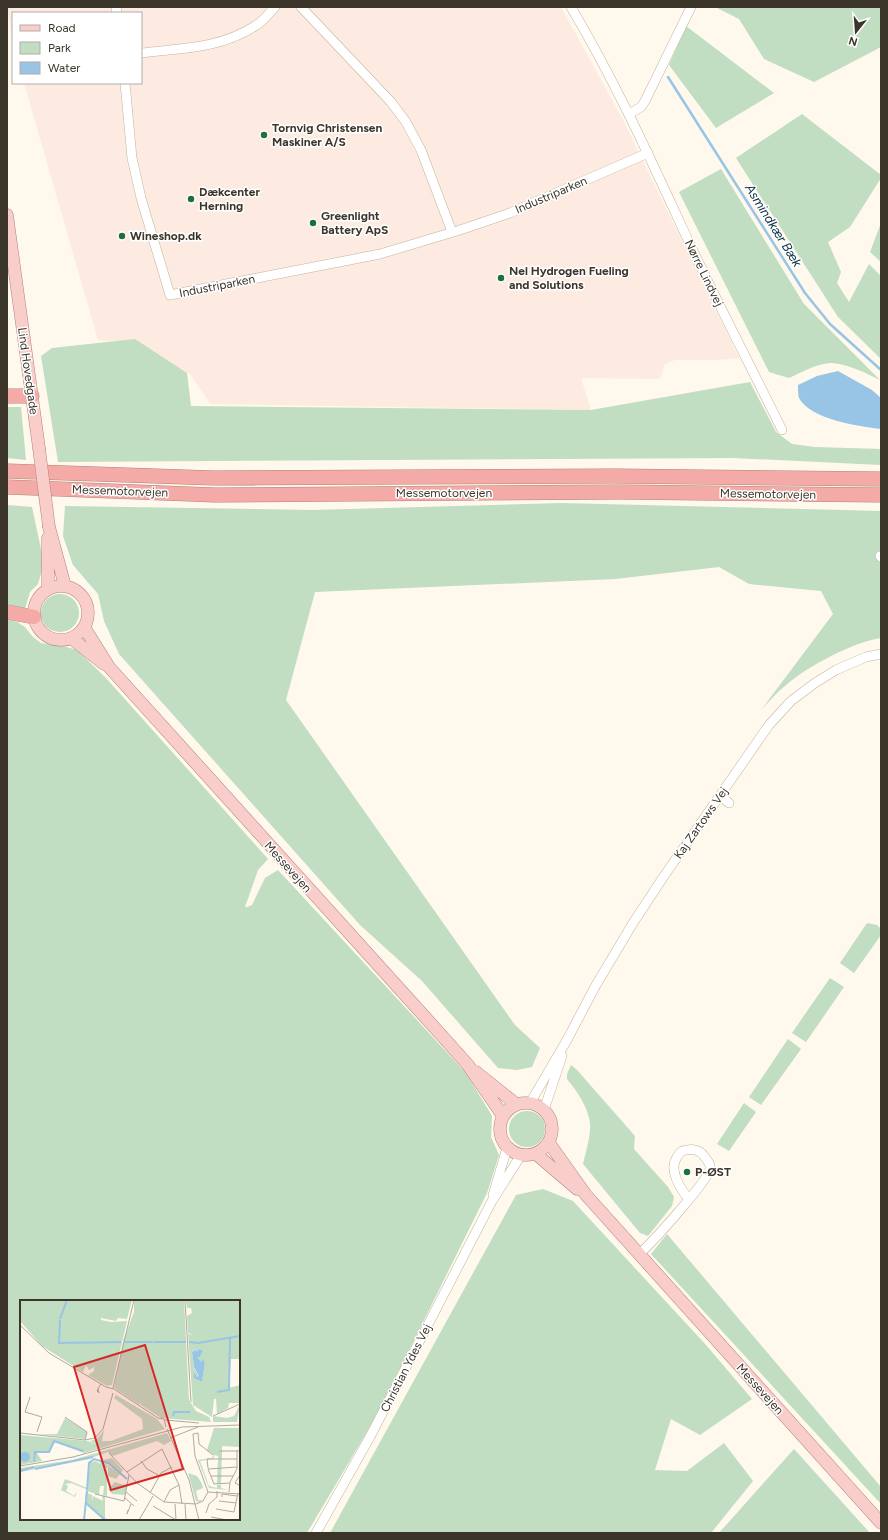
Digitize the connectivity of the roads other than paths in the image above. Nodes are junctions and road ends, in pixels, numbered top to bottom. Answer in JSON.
{"nodes":[{"id":1,"x":275,"y":7,"type":"edge"},
{"id":2,"x":301,"y":7,"type":"edge"},
{"id":3,"x":571,"y":7,"type":"edge"},
{"id":4,"x":691,"y":7,"type":"edge"},
{"id":5,"x":142,"y":53,"type":"edge"},
{"id":6,"x":125,"y":84,"type":"edge"},
{"id":7,"x":629,"y":114,"type":"junction"},
{"id":8,"x":648,"y":153,"type":"junction"},
{"id":9,"x":7,"y":215,"type":"edge"},
{"id":10,"x":452,"y":232,"type":"junction"},
{"id":11,"x":7,"y":396,"type":"edge"},
{"id":12,"x":32,"y":396,"type":"junction"},
{"id":13,"x":782,"y":430,"type":"dead end"},
{"id":14,"x":7,"y":471,"type":"edge"},
{"id":15,"x":881,"y":480,"type":"edge"},
{"id":16,"x":7,"y":487,"type":"edge"},
{"id":17,"x":881,"y":495,"type":"edge"},
{"id":18,"x":49,"y":527,"type":"junction"},
{"id":19,"x":66,"y":586,"type":"junction"},
{"id":20,"x":48,"y":589,"type":"junction"},
{"id":21,"x":7,"y":612,"type":"edge"},
{"id":22,"x":34,"y":617,"type":"junction"},
{"id":23,"x":84,"y":627,"type":"junction"},
{"id":24,"x":71,"y":638,"type":"junction"},
{"id":25,"x":881,"y":654,"type":"edge"},
{"id":26,"x":109,"y":667,"type":"junction"},
{"id":27,"x":720,"y":796,"type":"junction"},
{"id":28,"x":730,"y":803,"type":"dead end"},
{"id":29,"x":568,"y":1040,"type":"junction"},
{"id":30,"x":468,"y":1065,"type":"junction"},
{"id":31,"x":530,"y":1102,"type":"junction"},
{"id":32,"x":516,"y":1104,"type":"junction"},
{"id":33,"x":544,"y":1110,"type":"junction"},
{"id":34,"x":503,"y":1116,"type":"junction"},
{"id":35,"x":549,"y":1143,"type":"junction"},
{"id":36,"x":507,"y":1148,"type":"junction"},
{"id":37,"x":536,"y":1154,"type":"junction"},
{"id":38,"x":521,"y":1155,"type":"junction"},
{"id":39,"x":586,"y":1196,"type":"junction"},
{"id":40,"x":689,"y":1199,"type":"junction"},
{"id":41,"x":492,"y":1201,"type":"junction"},
{"id":42,"x":639,"y":1254,"type":"junction"},
{"id":43,"x":881,"y":1523,"type":"edge"},
{"id":44,"x":316,"y":1533,"type":"edge"}],
"edges":[{"from":1,"to":5,"type":"street"},
{"from":2,"to":10,"type":"street"},
{"from":3,"to":7,"type":"street","name":"Nørre Lindvej"},
{"from":4,"to":7,"type":"street"},
{"from":6,"to":10,"type":"street","name":"Industriparken"},
{"from":7,"to":8,"type":"street","name":"Nørre Lindvej"},
{"from":8,"to":10,"type":"street","name":"Industriparken"},
{"from":8,"to":13,"type":"street","name":"Nørre Lindvej"},
{"from":9,"to":12,"type":"main road","name":"Lind Hovedgade"},
{"from":11,"to":12,"type":"highway"},
{"from":12,"to":18,"type":"main road","name":"Lind Hovedgade","bridge":true},
{"from":14,"to":15,"type":"highway","name":"Messemotorvejen"},
{"from":16,"to":17,"type":"highway","name":"Messemotorvejen"},
{"from":18,"to":19,"type":"main road","name":"Lind Hovedgade"},
{"from":18,"to":20,"type":"main road","name":"Lind Hovedgade"},
{"from":19,"to":20,"type":"main road"},
{"from":19,"to":23,"type":"main road"},
{"from":20,"to":22,"type":"main road"},
{"from":21,"to":22,"type":"highway"},
{"from":22,"to":24,"type":"main road"},
{"from":23,"to":24,"type":"main road"},
{"from":23,"to":26,"type":"main road","name":"Messevejen"},
{"from":24,"to":26,"type":"main road","name":"Messevejen"},
{"from":25,"to":27,"type":"street","name":"Kaj Zartows Vej"},
{"from":26,"to":30,"type":"main road","name":"Messevejen"},
{"from":27,"to":28,"type":"street"},
{"from":27,"to":29,"type":"street","name":"Kaj Zartows Vej"},
{"from":29,"to":31,"type":"street","name":"Kaj Zartows Vej"},
{"from":29,"to":33,"type":"street","name":"Kaj Zartows Vej"},
{"from":30,"to":32,"type":"main road","name":"Messevejen"},
{"from":30,"to":34,"type":"main road","name":"Messevejen"},
{"from":31,"to":32,"type":"main road"},
{"from":31,"to":33,"type":"main road"},
{"from":32,"to":34,"type":"main road"},
{"from":33,"to":35,"type":"main road"},
{"from":34,"to":36,"type":"main road"},
{"from":35,"to":37,"type":"main road"},
{"from":35,"to":39,"type":"main road","name":"Messevejen"},
{"from":36,"to":38,"type":"main road"},
{"from":36,"to":41,"type":"street","name":"Christian Ydes Vej"},
{"from":37,"to":38,"type":"main road"},
{"from":37,"to":39,"type":"main road","name":"Messevejen"},
{"from":38,"to":41,"type":"street","name":"Christian Ydes Vej"},
{"from":39,"to":42,"type":"main road","name":"Messevejen"},
{"from":40,"to":40,"type":"street"},
{"from":40,"to":42,"type":"street"},
{"from":41,"to":44,"type":"street","name":"Christian Ydes Vej"},
{"from":42,"to":43,"type":"main road","name":"Messevejen"}]}
